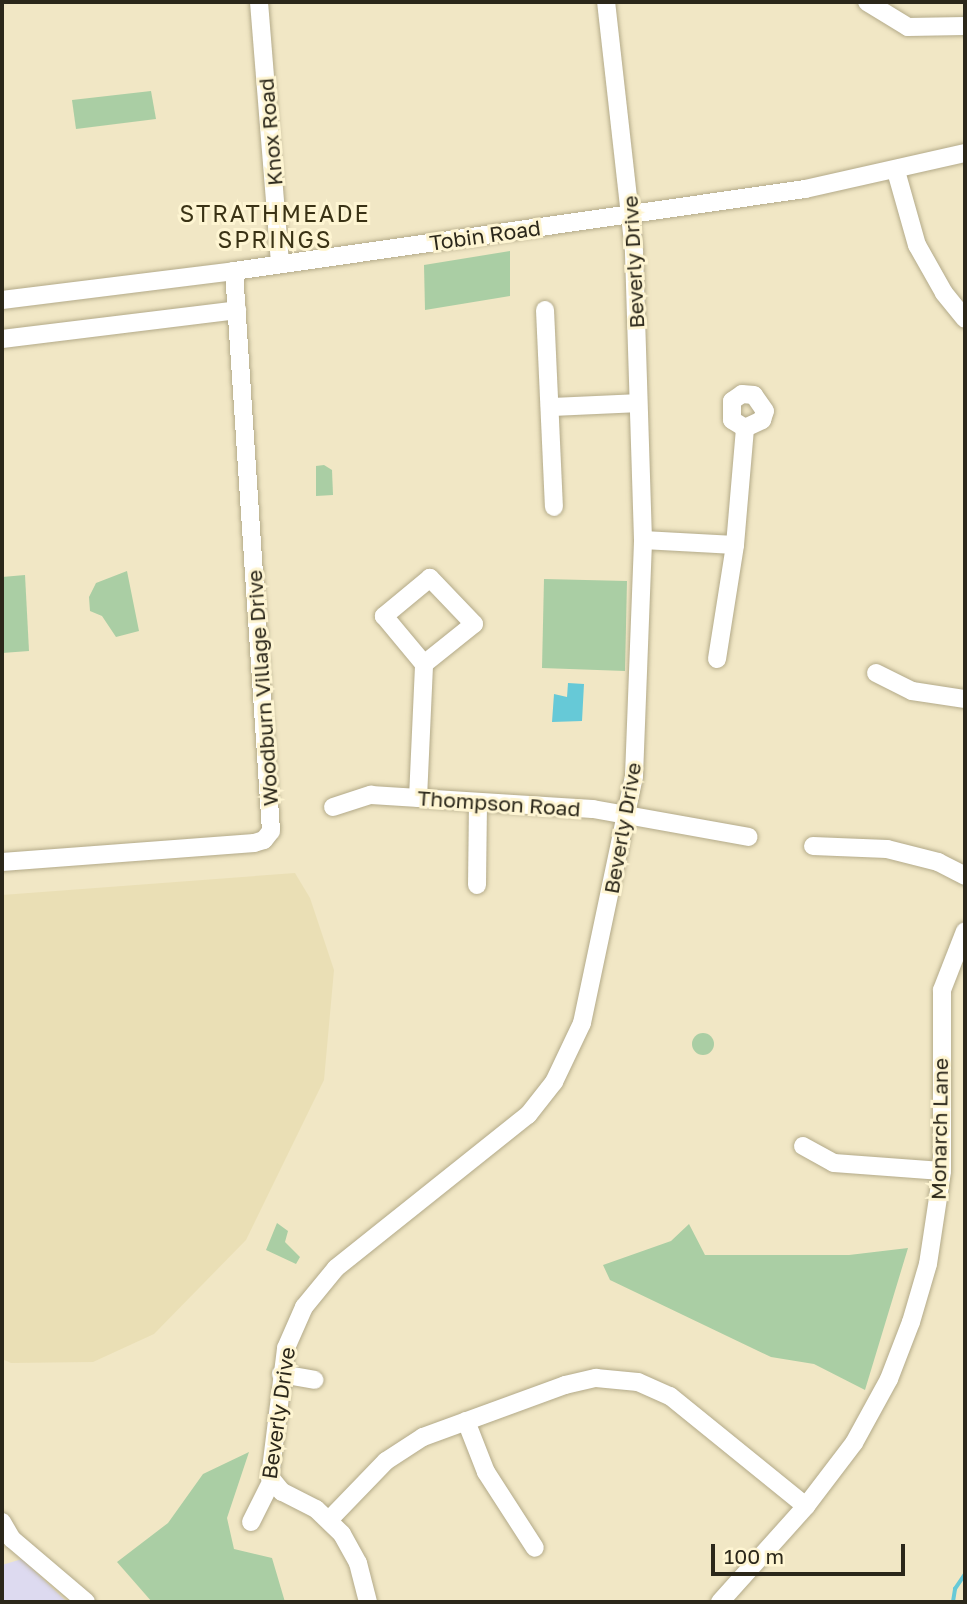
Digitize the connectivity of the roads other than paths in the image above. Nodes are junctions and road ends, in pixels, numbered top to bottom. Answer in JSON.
{"nodes":[{"id":1,"x":259,"y":2,"type":"edge"},
{"id":2,"x":607,"y":2,"type":"edge"},
{"id":3,"x":867,"y":2,"type":"edge"},
{"id":4,"x":965,"y":26,"type":"edge"},
{"id":5,"x":965,"y":153,"type":"edge"},
{"id":6,"x":896,"y":170,"type":"junction"},
{"id":7,"x":631,"y":214,"type":"junction"},
{"id":8,"x":280,"y":263,"type":"junction"},
{"id":9,"x":234,"y":271,"type":"junction"},
{"id":10,"x":2,"y":300,"type":"edge"},
{"id":11,"x":237,"y":310,"type":"junction"},
{"id":12,"x":545,"y":310,"type":"dead end"},
{"id":13,"x":965,"y":319,"type":"edge"},
{"id":14,"x":2,"y":339,"type":"edge"},
{"id":15,"x":637,"y":403,"type":"junction"},
{"id":16,"x":550,"y":407,"type":"junction"},
{"id":17,"x":745,"y":428,"type":"dead end"},
{"id":18,"x":554,"y":507,"type":"dead end"},
{"id":19,"x":643,"y":540,"type":"junction"},
{"id":20,"x":735,"y":545,"type":"junction"},
{"id":21,"x":717,"y":659,"type":"dead end"},
{"id":22,"x":424,"y":664,"type":"junction"},
{"id":23,"x":876,"y":673,"type":"dead end"},
{"id":24,"x":965,"y":699,"type":"edge"},
{"id":25,"x":418,"y":798,"type":"junction"},
{"id":26,"x":478,"y":802,"type":"junction"},
{"id":27,"x":333,"y":807,"type":"dead end"},
{"id":28,"x":628,"y":813,"type":"junction"},
{"id":29,"x":749,"y":837,"type":"dead end"},
{"id":30,"x":813,"y":846,"type":"dead end"},
{"id":31,"x":2,"y":862,"type":"edge"},
{"id":32,"x":965,"y":876,"type":"edge"},
{"id":33,"x":477,"y":886,"type":"dead end"},
{"id":34,"x":965,"y":931,"type":"edge"},
{"id":35,"x":803,"y":1146,"type":"dead end"},
{"id":36,"x":942,"y":1171,"type":"junction"},
{"id":37,"x":281,"y":1374,"type":"junction"},
{"id":38,"x":314,"y":1380,"type":"dead end"},
{"id":39,"x":466,"y":1421,"type":"junction"},
{"id":40,"x":272,"y":1480,"type":"junction"},
{"id":41,"x":806,"y":1506,"type":"junction"},
{"id":42,"x":330,"y":1520,"type":"junction"},
{"id":43,"x":2,"y":1522,"type":"edge"},
{"id":44,"x":251,"y":1522,"type":"dead end"},
{"id":45,"x":536,"y":1548,"type":"dead end"},
{"id":46,"x":86,"y":1602,"type":"edge"},
{"id":47,"x":368,"y":1602,"type":"edge"},
{"id":48,"x":720,"y":1602,"type":"edge"}],
"edges":[{"from":1,"to":8,"type":"street","name":"Knox Road"},
{"from":2,"to":7,"type":"street","name":"Beverly Drive"},
{"from":3,"to":4,"type":"street"},
{"from":5,"to":6,"type":"street","name":"Tobin Road"},
{"from":6,"to":7,"type":"street","name":"Tobin Road"},
{"from":6,"to":13,"type":"street"},
{"from":7,"to":8,"type":"street","name":"Tobin Road"},
{"from":7,"to":15,"type":"street","name":"Beverly Drive"},
{"from":8,"to":9,"type":"street","name":"Tobin Road"},
{"from":9,"to":10,"type":"street","name":"Tobin Road"},
{"from":9,"to":11,"type":"street","name":"Woodburn Village Drive"},
{"from":11,"to":14,"type":"street"},
{"from":11,"to":31,"type":"street","name":"Woodburn Village Drive"},
{"from":12,"to":16,"type":"street"},
{"from":15,"to":16,"type":"street"},
{"from":15,"to":19,"type":"street","name":"Beverly Drive"},
{"from":16,"to":18,"type":"street"},
{"from":17,"to":20,"type":"street"},
{"from":19,"to":20,"type":"street"},
{"from":19,"to":28,"type":"street","name":"Beverly Drive"},
{"from":20,"to":21,"type":"street"},
{"from":22,"to":22,"type":"street"},
{"from":22,"to":25,"type":"street"},
{"from":23,"to":24,"type":"street"},
{"from":25,"to":26,"type":"street","name":"Thompson Road"},
{"from":25,"to":27,"type":"street","name":"Thompson Road"},
{"from":26,"to":28,"type":"street","name":"Thompson Road"},
{"from":26,"to":33,"type":"street"},
{"from":28,"to":29,"type":"street","name":"Thompson Road"},
{"from":28,"to":37,"type":"street","name":"Beverly Drive"},
{"from":30,"to":32,"type":"street"},
{"from":34,"to":36,"type":"street","name":"Monarch Lane"},
{"from":35,"to":36,"type":"street"},
{"from":36,"to":41,"type":"street","name":"Monarch Lane"},
{"from":37,"to":38,"type":"street"},
{"from":37,"to":40,"type":"street","name":"Beverly Drive"},
{"from":39,"to":41,"type":"street"},
{"from":39,"to":42,"type":"street"},
{"from":39,"to":45,"type":"street"},
{"from":40,"to":42,"type":"street"},
{"from":40,"to":44,"type":"street","name":"Beverly Drive"},
{"from":41,"to":48,"type":"street","name":"Monarch Lane"},
{"from":42,"to":47,"type":"street"},
{"from":43,"to":46,"type":"street"}]}
